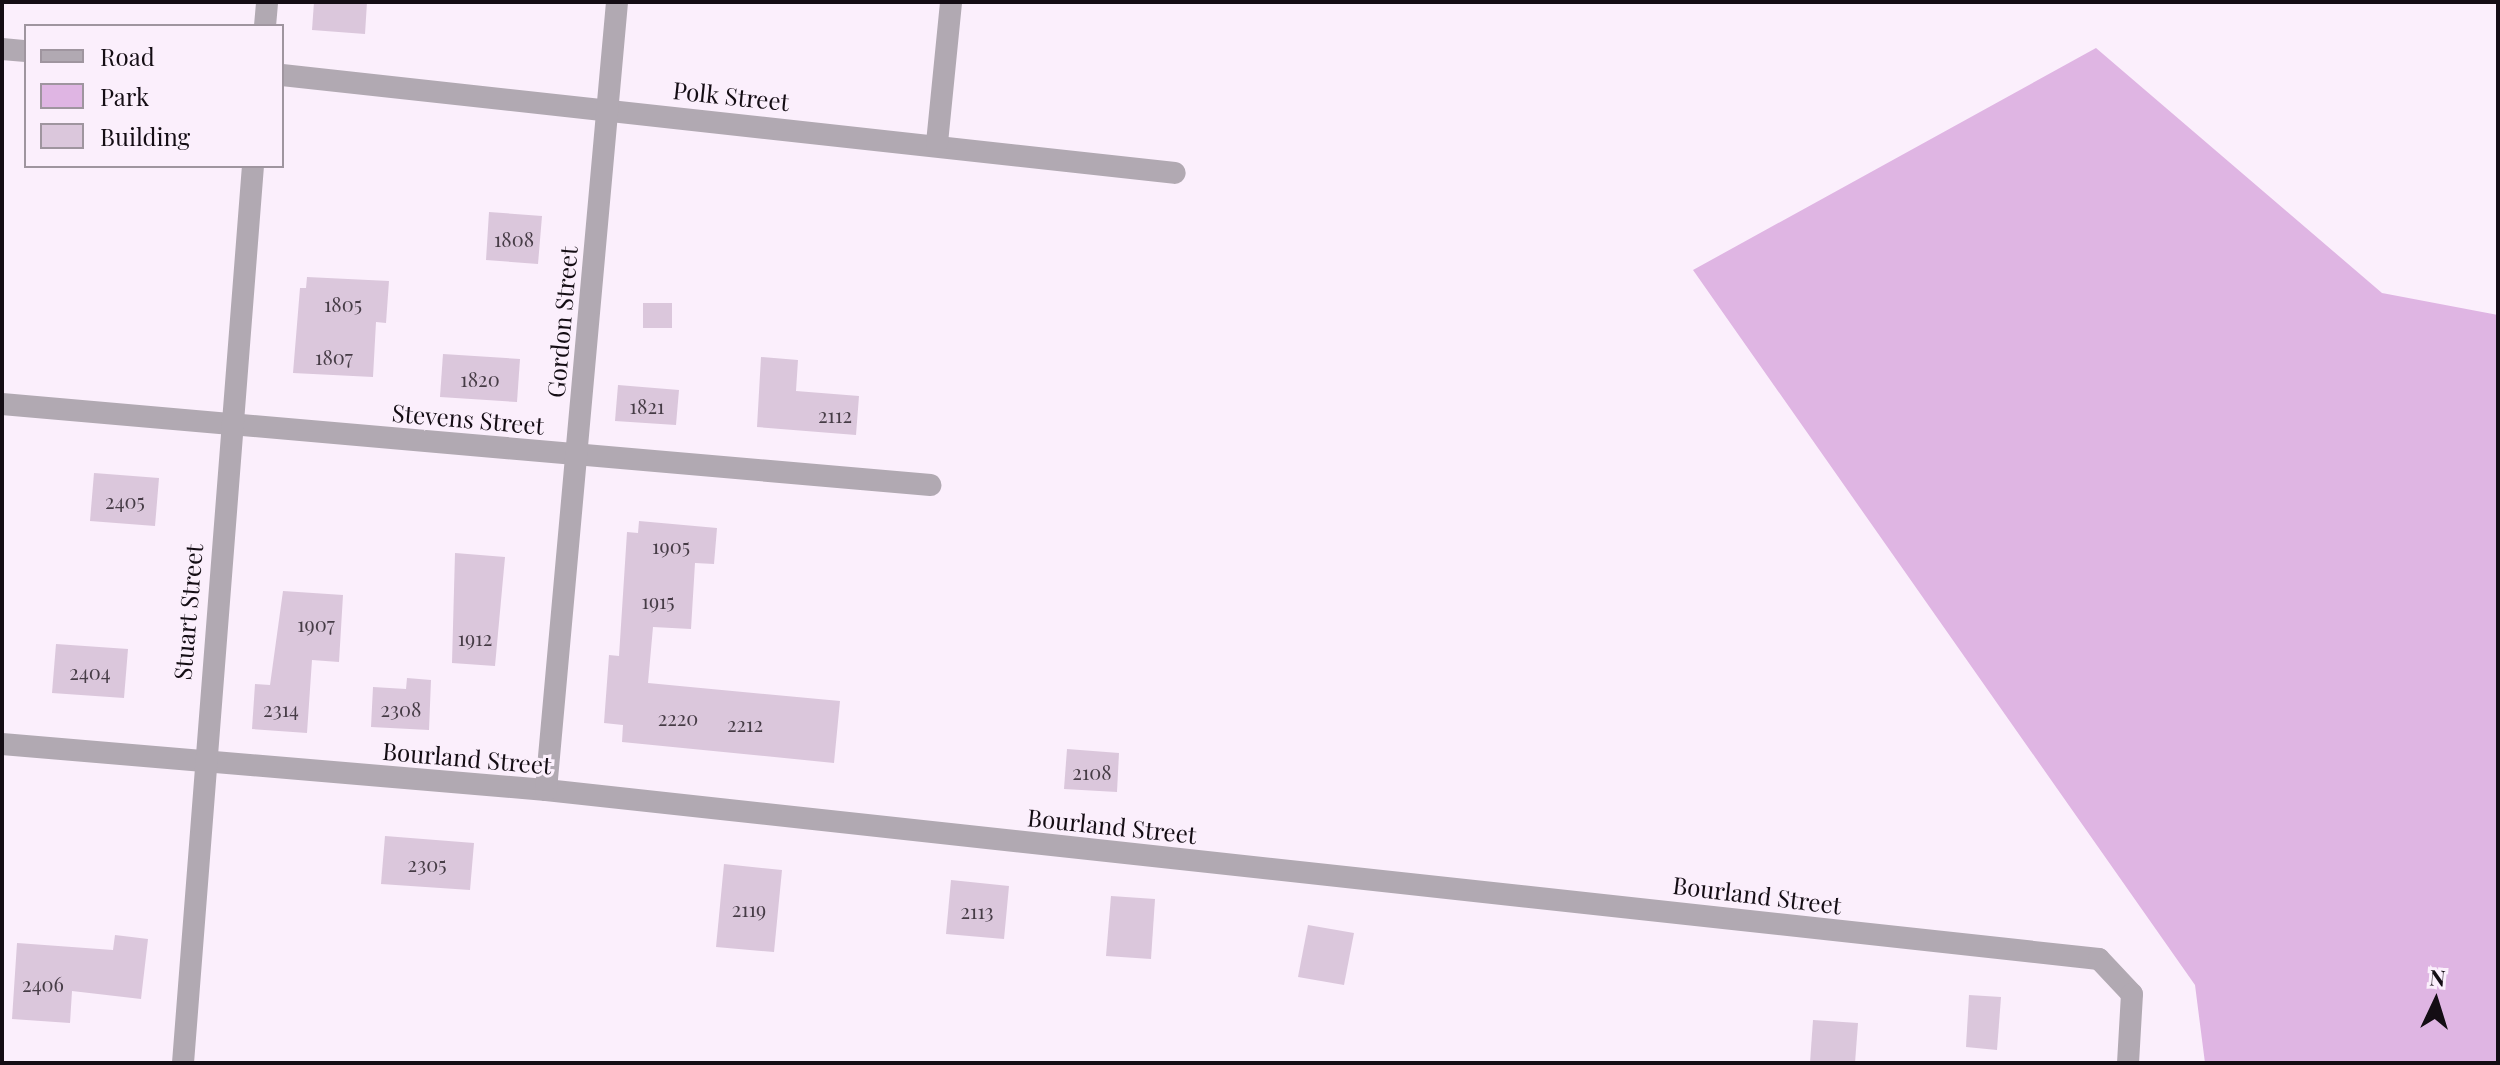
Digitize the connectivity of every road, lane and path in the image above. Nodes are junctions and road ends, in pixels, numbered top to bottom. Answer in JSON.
{"nodes":[{"id":1,"x":267,"y":2,"type":"edge"},
{"id":2,"x":617,"y":2,"type":"edge"},
{"id":3,"x":951,"y":2,"type":"edge"},
{"id":4,"x":265,"y":24,"type":"edge"},
{"id":5,"x":2,"y":49,"type":"edge"},
{"id":6,"x":24,"y":51,"type":"edge"},
{"id":7,"x":284,"y":75,"type":"edge"},
{"id":8,"x":607,"y":110,"type":"junction"},
{"id":9,"x":937,"y":143,"type":"junction"},
{"id":10,"x":253,"y":168,"type":"edge"},
{"id":11,"x":1175,"y":173,"type":"dead end"},
{"id":12,"x":2,"y":404,"type":"edge"},
{"id":13,"x":230,"y":424,"type":"junction"},
{"id":14,"x":576,"y":454,"type":"junction"},
{"id":15,"x":930,"y":485,"type":"dead end"},
{"id":16,"x":2,"y":744,"type":"edge"},
{"id":17,"x":202,"y":760,"type":"junction"},
{"id":18,"x":546,"y":790,"type":"junction"},
{"id":19,"x":183,"y":1063,"type":"edge"},
{"id":20,"x":2128,"y":1063,"type":"edge"}],
"edges":[{"from":1,"to":4,"type":"street"},
{"from":2,"to":8,"type":"street","name":"Gordon Street"},
{"from":3,"to":9,"type":"street"},
{"from":5,"to":6,"type":"street"},
{"from":7,"to":8,"type":"street","name":"Polk Street"},
{"from":8,"to":9,"type":"street","name":"Polk Street"},
{"from":8,"to":14,"type":"street","name":"Gordon Street"},
{"from":9,"to":11,"type":"street","name":"Polk Street"},
{"from":10,"to":13,"type":"street","name":"Stuart Street"},
{"from":12,"to":13,"type":"street","name":"Stevens Street"},
{"from":13,"to":14,"type":"street","name":"Stevens Street"},
{"from":13,"to":17,"type":"street","name":"Stuart Street"},
{"from":14,"to":15,"type":"street","name":"Stevens Street"},
{"from":14,"to":18,"type":"street","name":"Gordon Street"},
{"from":16,"to":17,"type":"street","name":"Bourland Street"},
{"from":17,"to":18,"type":"street","name":"Bourland Street"},
{"from":17,"to":19,"type":"street","name":"Stuart Street"},
{"from":18,"to":20,"type":"street","name":"Bourland Street"}]}
